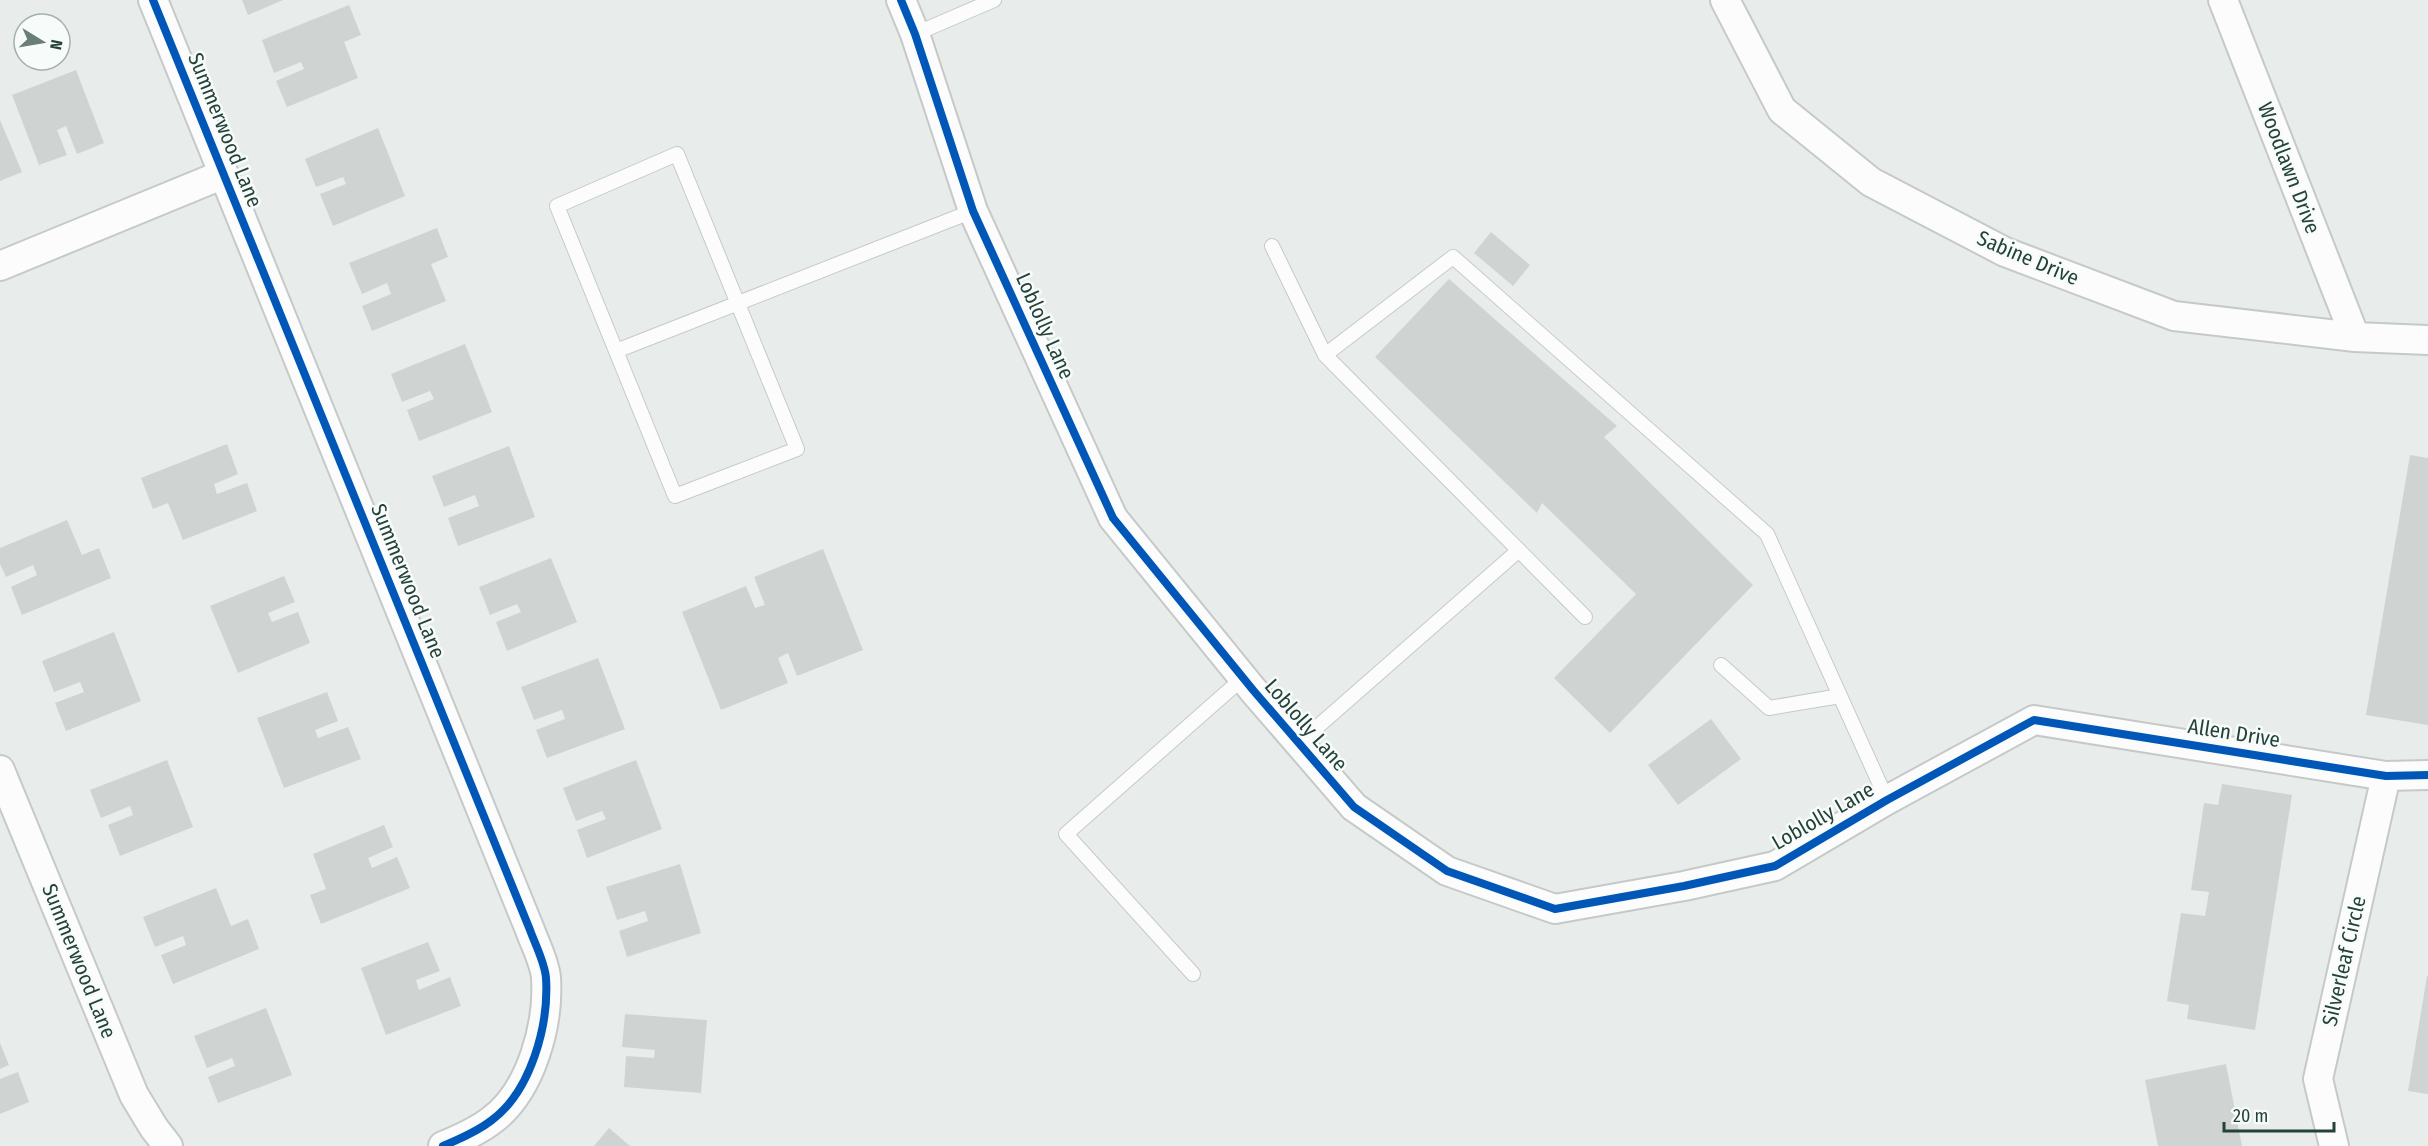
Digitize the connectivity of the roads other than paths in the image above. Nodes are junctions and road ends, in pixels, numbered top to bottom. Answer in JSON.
{"nodes":[{"id":1,"x":153,"y":0,"type":"edge"},
{"id":2,"x":902,"y":0,"type":"edge"},
{"id":3,"x":994,"y":0,"type":"edge"},
{"id":4,"x":1725,"y":0,"type":"edge"},
{"id":5,"x":2223,"y":0,"type":"edge"},
{"id":6,"x":915,"y":34,"type":"junction"},
{"id":7,"x":224,"y":174,"type":"junction"},
{"id":8,"x":973,"y":211,"type":"junction"},
{"id":9,"x":1272,"y":246,"type":"dead end"},
{"id":10,"x":0,"y":266,"type":"edge"},
{"id":11,"x":739,"y":303,"type":"junction"},
{"id":12,"x":2355,"y":337,"type":"junction"},
{"id":13,"x":2428,"y":340,"type":"edge"},
{"id":14,"x":616,"y":351,"type":"junction"},
{"id":15,"x":1325,"y":355,"type":"junction"},
{"id":16,"x":1519,"y":550,"type":"junction"},
{"id":17,"x":1585,"y":617,"type":"dead end"},
{"id":18,"x":1721,"y":664,"type":"dead end"},
{"id":19,"x":1244,"y":678,"type":"junction"},
{"id":20,"x":1840,"y":696,"type":"junction"},
{"id":21,"x":2034,"y":720,"type":"joint"},
{"id":22,"x":1299,"y":743,"type":"junction"},
{"id":23,"x":0,"y":770,"type":"edge"},
{"id":24,"x":2428,"y":775,"type":"edge"},
{"id":25,"x":2386,"y":776,"type":"junction"},
{"id":26,"x":1887,"y":800,"type":"junction"},
{"id":27,"x":1193,"y":974,"type":"dead end"},
{"id":28,"x":168,"y":1146,"type":"edge"},
{"id":29,"x":443,"y":1146,"type":"edge"},
{"id":30,"x":2334,"y":1146,"type":"edge"}],
"edges":[{"from":1,"to":7,"type":"street","name":"Summerwood Lane"},
{"from":2,"to":6,"type":"street","name":"Loblolly Lane"},
{"from":3,"to":6,"type":"lane"},
{"from":4,"to":12,"type":"street","name":"Sabine Drive"},
{"from":5,"to":12,"type":"street","name":"Woodlawn Drive"},
{"from":6,"to":8,"type":"street","name":"Loblolly Lane"},
{"from":7,"to":10,"type":"street","name":"Summerwood Lane"},
{"from":7,"to":29,"type":"street","name":"Summerwood Lane"},
{"from":8,"to":11,"type":"lane"},
{"from":8,"to":19,"type":"street","name":"Loblolly Lane"},
{"from":9,"to":15,"type":"lane"},
{"from":11,"to":14,"type":"lane"},
{"from":11,"to":14,"type":"lane"},
{"from":11,"to":14,"type":"lane"},
{"from":12,"to":13,"type":"street","name":"Sabine Drive"},
{"from":15,"to":16,"type":"lane"},
{"from":15,"to":20,"type":"lane"},
{"from":16,"to":17,"type":"lane"},
{"from":16,"to":22,"type":"lane"},
{"from":18,"to":20,"type":"lane"},
{"from":19,"to":22,"type":"street","name":"Loblolly Lane"},
{"from":19,"to":27,"type":"lane"},
{"from":20,"to":26,"type":"lane"},
{"from":21,"to":25,"type":"street","name":"Allen Drive"},
{"from":21,"to":26,"type":"street","name":"Loblolly Lane"},
{"from":22,"to":26,"type":"street","name":"Loblolly Lane"},
{"from":23,"to":28,"type":"street","name":"Summerwood Lane"},
{"from":24,"to":25,"type":"street","name":"Allen Drive"},
{"from":25,"to":30,"type":"street","name":"Silverleaf Circle"}]}
